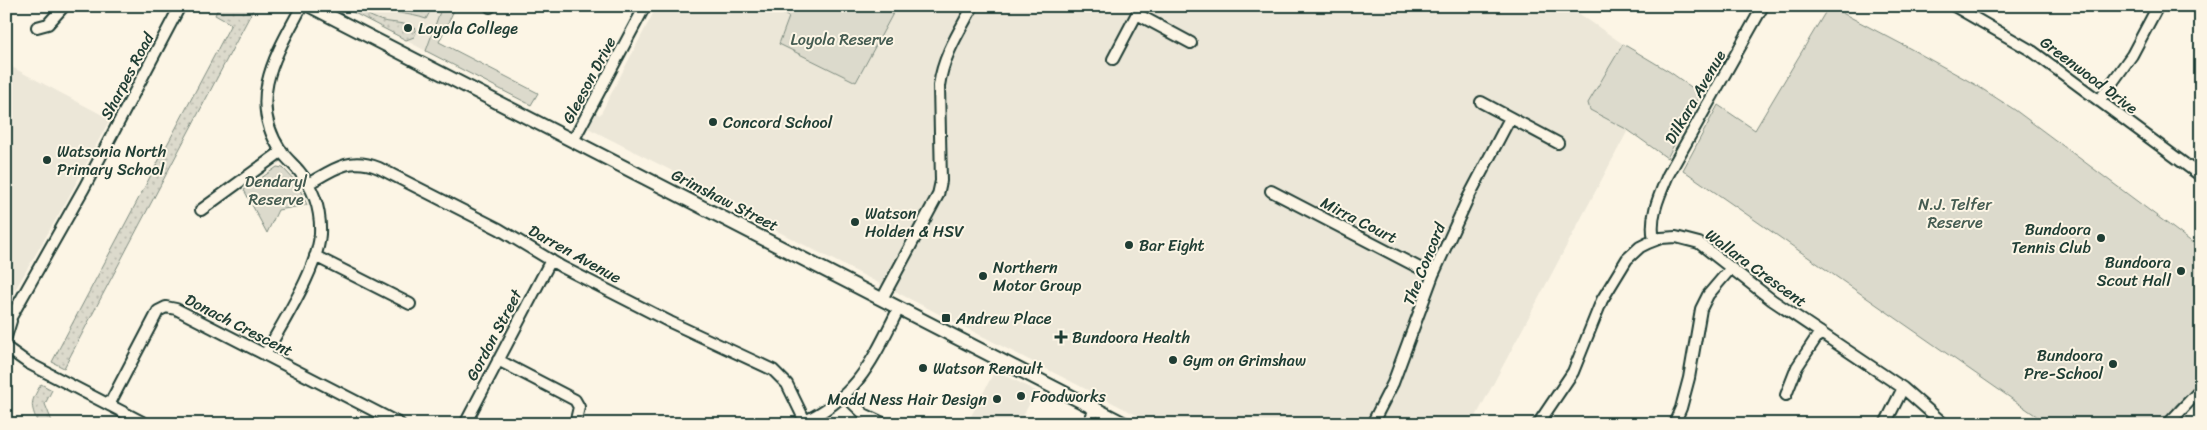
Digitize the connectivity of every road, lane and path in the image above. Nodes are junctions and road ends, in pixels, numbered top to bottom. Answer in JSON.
{"nodes":[{"id":1,"x":64,"y":6,"type":"edge"},
{"id":2,"x":180,"y":6,"type":"edge"},
{"id":3,"x":302,"y":6,"type":"edge"},
{"id":4,"x":310,"y":6,"type":"edge"},
{"id":5,"x":645,"y":6,"type":"edge"},
{"id":6,"x":973,"y":6,"type":"edge"},
{"id":7,"x":1763,"y":6,"type":"edge"},
{"id":8,"x":1954,"y":6,"type":"edge"},
{"id":9,"x":2158,"y":6,"type":"edge"},
{"id":10,"x":1139,"y":10,"type":"edge"},
{"id":11,"x":37,"y":27,"type":"dead end"},
{"id":12,"x":1191,"y":43,"type":"dead end"},
{"id":13,"x":1113,"y":59,"type":"dead end"},
{"id":14,"x":2099,"y":100,"type":"junction"},
{"id":15,"x":1481,"y":102,"type":"dead end"},
{"id":16,"x":1510,"y":118,"type":"junction"},
{"id":17,"x":574,"y":141,"type":"junction"},
{"id":18,"x":1558,"y":143,"type":"dead end"},
{"id":19,"x":282,"y":151,"type":"junction"},
{"id":20,"x":2201,"y":176,"type":"edge"},
{"id":21,"x":308,"y":184,"type":"junction"},
{"id":22,"x":1272,"y":191,"type":"dead end"},
{"id":23,"x":201,"y":210,"type":"dead end"},
{"id":24,"x":1658,"y":239,"type":"junction"},
{"id":25,"x":315,"y":256,"type":"junction"},
{"id":26,"x":551,"y":260,"type":"junction"},
{"id":27,"x":1731,"y":268,"type":"junction"},
{"id":28,"x":1433,"y":275,"type":"junction"},
{"id":29,"x":882,"y":299,"type":"junction"},
{"id":30,"x":410,"y":304,"type":"dead end"},
{"id":31,"x":899,"y":308,"type":"junction"},
{"id":32,"x":9,"y":322,"type":"edge"},
{"id":33,"x":1820,"y":332,"type":"junction"},
{"id":34,"x":6,"y":337,"type":"edge"},
{"id":35,"x":6,"y":350,"type":"edge"},
{"id":36,"x":265,"y":355,"type":"junction"},
{"id":37,"x":498,"y":360,"type":"junction"},
{"id":38,"x":1903,"y":388,"type":"junction"},
{"id":39,"x":2201,"y":389,"type":"edge"},
{"id":40,"x":1786,"y":395,"type":"dead end"},
{"id":41,"x":845,"y":396,"type":"junction"},
{"id":42,"x":1552,"y":404,"type":"junction"},
{"id":43,"x":109,"y":405,"type":"junction"},
{"id":44,"x":1096,"y":409,"type":"junction"},
{"id":45,"x":139,"y":422,"type":"edge"},
{"id":46,"x":803,"y":422,"type":"edge"},
{"id":47,"x":400,"y":424,"type":"edge"},
{"id":48,"x":465,"y":424,"type":"edge"},
{"id":49,"x":575,"y":424,"type":"edge"},
{"id":50,"x":885,"y":424,"type":"edge"},
{"id":51,"x":1088,"y":424,"type":"edge"},
{"id":52,"x":1124,"y":424,"type":"edge"},
{"id":53,"x":1372,"y":424,"type":"edge"},
{"id":54,"x":1538,"y":424,"type":"edge"},
{"id":55,"x":1544,"y":424,"type":"edge"},
{"id":56,"x":1674,"y":424,"type":"edge"},
{"id":57,"x":1885,"y":424,"type":"edge"},
{"id":58,"x":1944,"y":424,"type":"edge"},
{"id":59,"x":2168,"y":424,"type":"edge"}],
"edges":[{"from":1,"to":11,"type":"street"},
{"from":2,"to":32,"type":"street","name":"Sharpes Road"},
{"from":3,"to":19,"type":"street"},
{"from":4,"to":17,"type":"main road","name":"Grimshaw Street"},
{"from":5,"to":17,"type":"street","name":"Gleeson Drive"},
{"from":6,"to":29,"type":"street"},
{"from":7,"to":24,"type":"street","name":"Dilkara Avenue"},
{"from":8,"to":14,"type":"street","name":"Greenwood Drive"},
{"from":9,"to":14,"type":"street"},
{"from":10,"to":12,"type":"street"},
{"from":10,"to":13,"type":"street"},
{"from":14,"to":20,"type":"street","name":"Greenwood Drive"},
{"from":15,"to":16,"type":"street"},
{"from":16,"to":18,"type":"street"},
{"from":16,"to":28,"type":"street","name":"The Concord"},
{"from":17,"to":29,"type":"main road","name":"Grimshaw Street"},
{"from":19,"to":21,"type":"street"},
{"from":19,"to":23,"type":"street"},
{"from":21,"to":25,"type":"street"},
{"from":21,"to":26,"type":"street","name":"Darren Avenue"},
{"from":22,"to":28,"type":"street","name":"Mirra Court"},
{"from":24,"to":27,"type":"street","name":"Wallara Crescent"},
{"from":24,"to":42,"type":"street"},
{"from":25,"to":30,"type":"street"},
{"from":25,"to":36,"type":"street"},
{"from":26,"to":37,"type":"street","name":"Gordon Street"},
{"from":26,"to":46,"type":"street","name":"Darren Avenue"},
{"from":27,"to":33,"type":"street","name":"Wallara Crescent"},
{"from":27,"to":56,"type":"street"},
{"from":28,"to":53,"type":"street","name":"The Concord"},
{"from":29,"to":31,"type":"main road","name":"Grimshaw Street"},
{"from":31,"to":41,"type":"street"},
{"from":31,"to":44,"type":"main road","name":"Grimshaw Street"},
{"from":32,"to":34,"type":"street","name":"Sharpes Road"},
{"from":33,"to":38,"type":"street","name":"Wallara Crescent"},
{"from":33,"to":40,"type":"street"},
{"from":35,"to":43,"type":"street"},
{"from":36,"to":43,"type":"street","name":"Donach Crescent"},
{"from":36,"to":47,"type":"street","name":"Donach Crescent"},
{"from":37,"to":48,"type":"street","name":"Gordon Street"},
{"from":37,"to":49,"type":"street"},
{"from":38,"to":57,"type":"street"},
{"from":38,"to":58,"type":"street","name":"Wallara Crescent"},
{"from":39,"to":59,"type":"street"},
{"from":41,"to":46,"type":"street"},
{"from":41,"to":50,"type":"street"},
{"from":42,"to":54,"type":"street"},
{"from":42,"to":55,"type":"street"},
{"from":43,"to":45,"type":"street"},
{"from":44,"to":51,"type":"street"},
{"from":44,"to":52,"type":"main road","name":"Grimshaw Street"}]}
